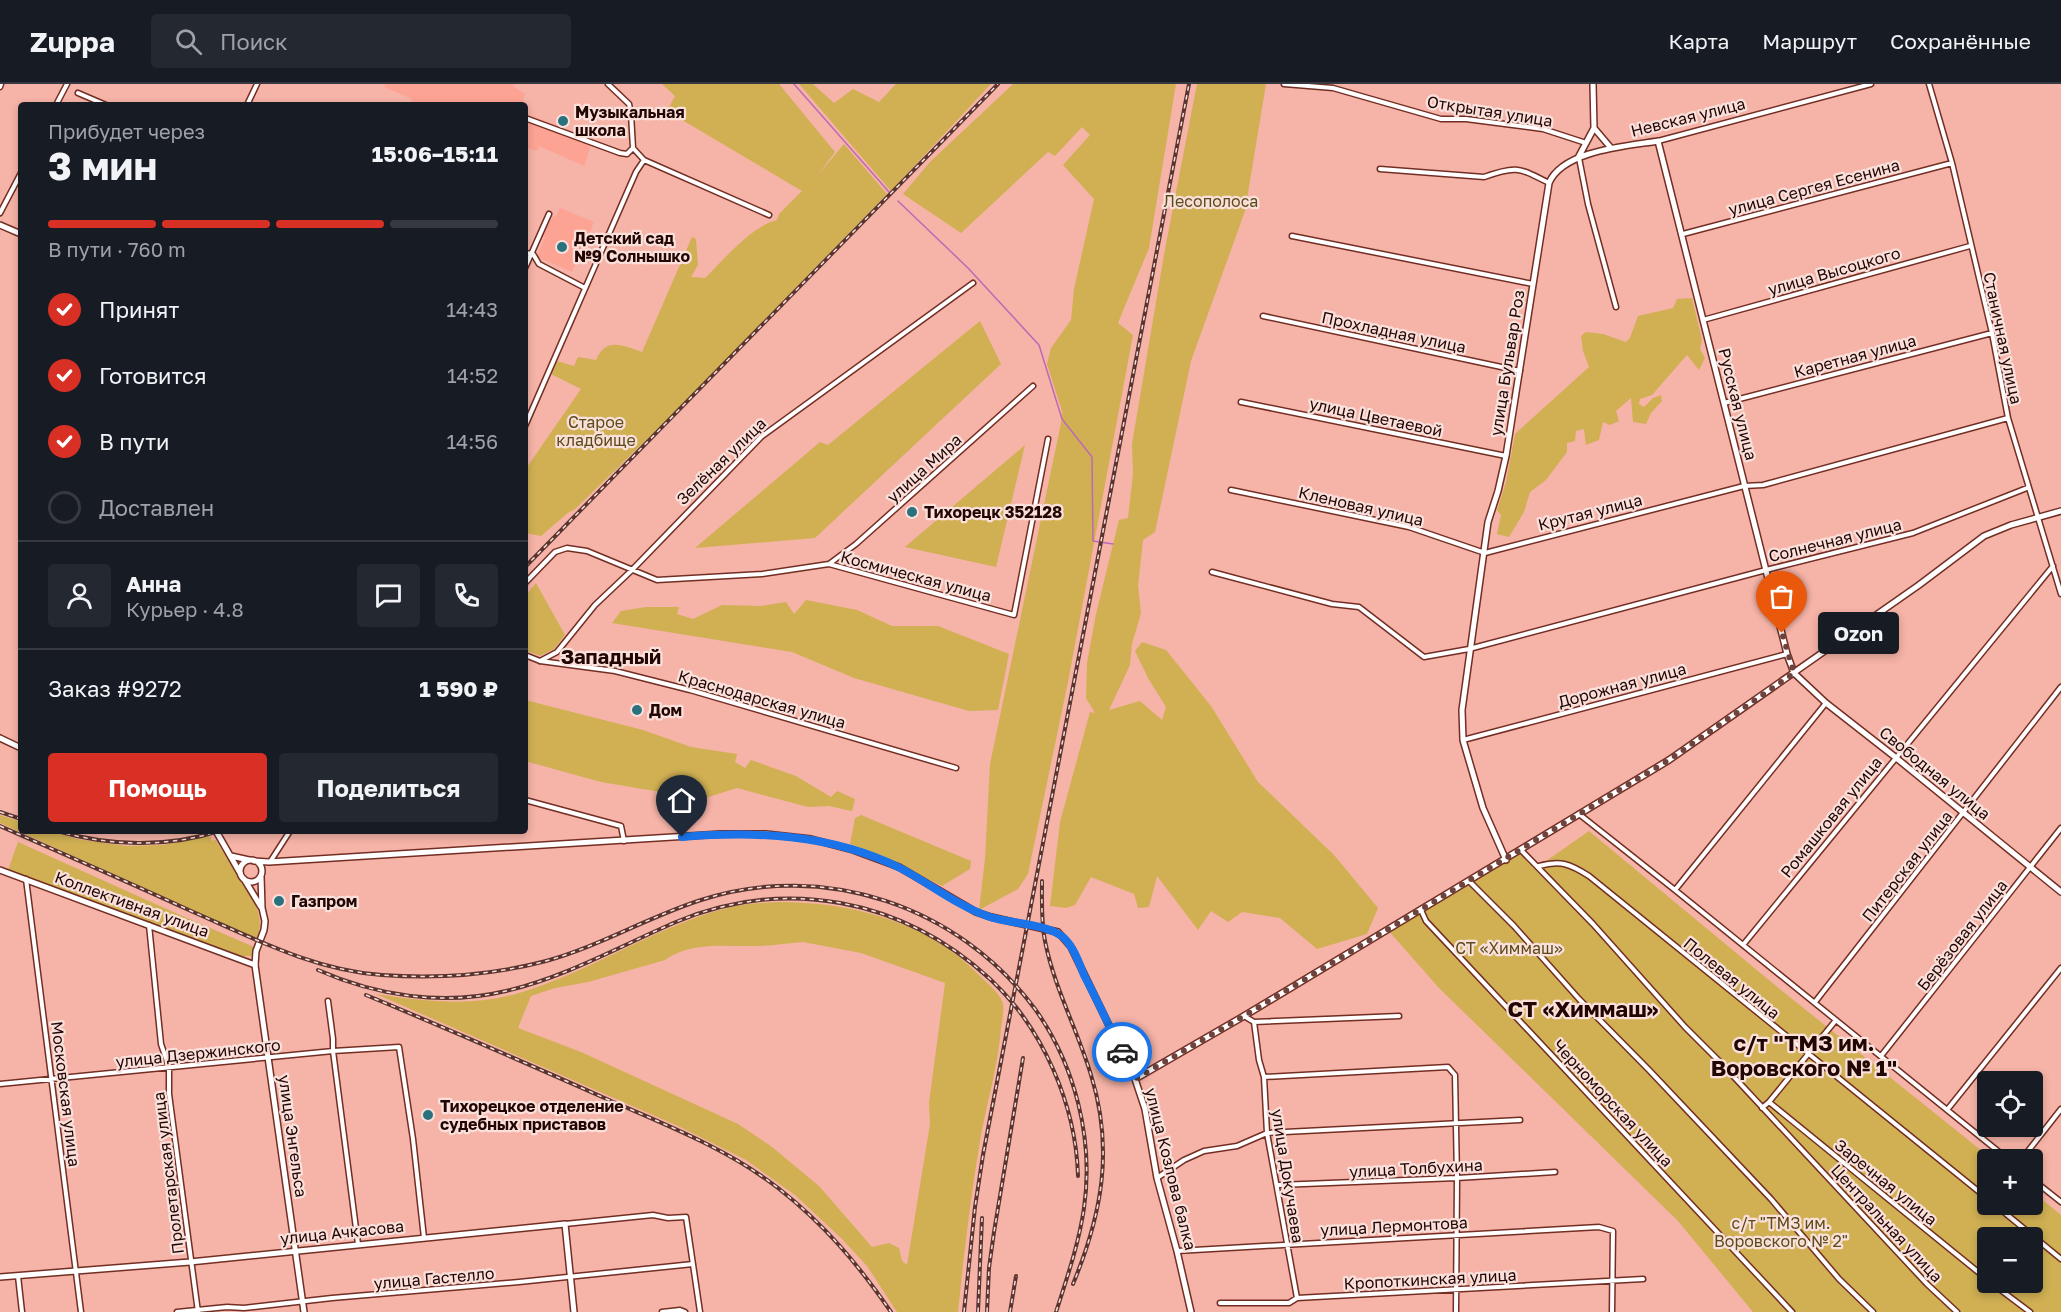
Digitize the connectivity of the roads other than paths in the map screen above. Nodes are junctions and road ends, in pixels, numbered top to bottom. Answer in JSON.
{"nodes":[{"id":1,"x":67,"y":84,"type":"edge"},
{"id":2,"x":257,"y":84,"type":"edge"},
{"id":3,"x":608,"y":84,"type":"edge"},
{"id":4,"x":1284,"y":84,"type":"edge"},
{"id":5,"x":1593,"y":84,"type":"edge"},
{"id":6,"x":1871,"y":84,"type":"edge"},
{"id":7,"x":1929,"y":84,"type":"edge"},
{"id":8,"x":78,"y":93,"type":"dead end"},
{"id":9,"x":58,"y":102,"type":"edge"},
{"id":10,"x":99,"y":102,"type":"edge"},
{"id":11,"x":248,"y":102,"type":"edge"},
{"id":12,"x":528,"y":119,"type":"edge"},
{"id":13,"x":1594,"y":128,"type":"junction"},
{"id":14,"x":1658,"y":141,"type":"junction"},
{"id":15,"x":1586,"y":143,"type":"junction"},
{"id":16,"x":633,"y":148,"type":"junction"},
{"id":17,"x":1611,"y":148,"type":"junction"},
{"id":18,"x":1578,"y":158,"type":"junction"},
{"id":19,"x":644,"y":160,"type":"junction"},
{"id":20,"x":1952,"y":163,"type":"junction"},
{"id":21,"x":1380,"y":169,"type":"dead end"},
{"id":22,"x":18,"y":179,"type":"edge"},
{"id":23,"x":1550,"y":180,"type":"junction"},
{"id":24,"x":0,"y":213,"type":"edge"},
{"id":25,"x":549,"y":214,"type":"dead end"},
{"id":26,"x":769,"y":215,"type":"dead end"},
{"id":27,"x":0,"y":225,"type":"edge"},
{"id":28,"x":18,"y":233,"type":"edge"},
{"id":29,"x":1683,"y":234,"type":"junction"},
{"id":30,"x":1292,"y":236,"type":"dead end"},
{"id":31,"x":1970,"y":246,"type":"junction"},
{"id":32,"x":528,"y":253,"type":"edge"},
{"id":33,"x":533,"y":254,"type":"junction"},
{"id":34,"x":528,"y":263,"type":"edge"},
{"id":35,"x":973,"y":283,"type":"dead end"},
{"id":36,"x":1534,"y":285,"type":"junction"},
{"id":37,"x":585,"y":288,"type":"junction"},
{"id":38,"x":1616,"y":307,"type":"dead end"},
{"id":39,"x":1263,"y":316,"type":"dead end"},
{"id":40,"x":1703,"y":320,"type":"junction"},
{"id":41,"x":1992,"y":333,"type":"junction"},
{"id":42,"x":1520,"y":371,"type":"junction"},
{"id":43,"x":1033,"y":386,"type":"dead end"},
{"id":44,"x":1241,"y":402,"type":"dead end"},
{"id":45,"x":1724,"y":403,"type":"junction"},
{"id":46,"x":2008,"y":418,"type":"junction"},
{"id":47,"x":528,"y":419,"type":"edge"},
{"id":48,"x":1048,"y":439,"type":"dead end"},
{"id":49,"x":1506,"y":456,"type":"junction"},
{"id":50,"x":1744,"y":486,"type":"junction"},
{"id":51,"x":2027,"y":488,"type":"junction"},
{"id":52,"x":1231,"y":490,"type":"dead end"},
{"id":53,"x":2061,"y":512,"type":"edge"},
{"id":54,"x":2039,"y":517,"type":"junction"},
{"id":55,"x":1485,"y":553,"type":"junction"},
{"id":56,"x":829,"y":564,"type":"junction"},
{"id":57,"x":2053,"y":566,"type":"junction"},
{"id":58,"x":632,"y":570,"type":"junction"},
{"id":59,"x":1766,"y":570,"type":"junction"},
{"id":60,"x":1212,"y":572,"type":"dead end"},
{"id":61,"x":528,"y":580,"type":"edge"},
{"id":62,"x":2061,"y":594,"type":"edge"},
{"id":63,"x":1470,"y":650,"type":"junction"},
{"id":64,"x":1787,"y":654,"type":"junction"},
{"id":65,"x":528,"y":656,"type":"edge"},
{"id":66,"x":540,"y":661,"type":"junction"},
{"id":67,"x":1794,"y":673,"type":"junction"},
{"id":68,"x":2061,"y":687,"type":"edge"},
{"id":69,"x":1826,"y":702,"type":"junction"},
{"id":70,"x":0,"y":738,"type":"edge"},
{"id":71,"x":1463,"y":740,"type":"junction"},
{"id":72,"x":18,"y":746,"type":"edge"},
{"id":73,"x":1895,"y":756,"type":"junction"},
{"id":74,"x":956,"y":768,"type":"dead end"},
{"id":75,"x":528,"y":801,"type":"edge"},
{"id":76,"x":1964,"y":813,"type":"junction"},
{"id":77,"x":1579,"y":814,"type":"junction"},
{"id":78,"x":2061,"y":828,"type":"edge"},
{"id":79,"x":218,"y":834,"type":"edge"},
{"id":80,"x":288,"y":834,"type":"edge"},
{"id":81,"x":624,"y":841,"type":"junction"},
{"id":82,"x":1521,"y":850,"type":"junction"},
{"id":83,"x":231,"y":856,"type":"junction"},
{"id":84,"x":1506,"y":860,"type":"junction"},
{"id":85,"x":253,"y":861,"type":"junction"},
{"id":86,"x":269,"y":862,"type":"junction"},
{"id":87,"x":1539,"y":866,"type":"junction"},
{"id":88,"x":2031,"y":867,"type":"junction"},
{"id":89,"x":0,"y":870,"type":"edge"},
{"id":90,"x":262,"y":873,"type":"junction"},
{"id":91,"x":242,"y":876,"type":"junction"},
{"id":92,"x":26,"y":879,"type":"junction"},
{"id":93,"x":1469,"y":880,"type":"junction"},
{"id":94,"x":1676,"y":890,"type":"junction"},
{"id":95,"x":2061,"y":892,"type":"edge"},
{"id":96,"x":262,"y":908,"type":"junction"},
{"id":97,"x":1420,"y":909,"type":"junction"},
{"id":98,"x":149,"y":924,"type":"junction"},
{"id":99,"x":1743,"y":945,"type":"junction"},
{"id":100,"x":255,"y":965,"type":"junction"},
{"id":101,"x":2061,"y":968,"type":"edge"},
{"id":102,"x":328,"y":1001,"type":"dead end"},
{"id":103,"x":1815,"y":1002,"type":"junction"},
{"id":104,"x":1244,"y":1016,"type":"junction"},
{"id":105,"x":1399,"y":1016,"type":"dead end"},
{"id":106,"x":1836,"y":1020,"type":"junction"},
{"id":107,"x":1254,"y":1022,"type":"junction"},
{"id":108,"x":333,"y":1051,"type":"junction"},
{"id":109,"x":1808,"y":1054,"type":"junction"},
{"id":110,"x":1881,"y":1056,"type":"junction"},
{"id":111,"x":269,"y":1058,"type":"junction"},
{"id":112,"x":169,"y":1068,"type":"junction"},
{"id":113,"x":1264,"y":1077,"type":"junction"},
{"id":114,"x":52,"y":1079,"type":"junction"},
{"id":115,"x":1135,"y":1079,"type":"junction"},
{"id":116,"x":0,"y":1084,"type":"edge"},
{"id":117,"x":1770,"y":1102,"type":"junction"},
{"id":118,"x":1762,"y":1108,"type":"junction"},
{"id":119,"x":2061,"y":1109,"type":"edge"},
{"id":120,"x":1947,"y":1110,"type":"junction"},
{"id":121,"x":1520,"y":1120,"type":"dead end"},
{"id":122,"x":1455,"y":1123,"type":"junction"},
{"id":123,"x":1267,"y":1133,"type":"junction"},
{"id":124,"x":1995,"y":1149,"type":"edge"},
{"id":125,"x":2030,"y":1149,"type":"edge"},
{"id":126,"x":1555,"y":1172,"type":"dead end"},
{"id":127,"x":1157,"y":1178,"type":"junction"},
{"id":128,"x":1457,"y":1178,"type":"junction"},
{"id":129,"x":1278,"y":1185,"type":"junction"},
{"id":130,"x":2043,"y":1188,"type":"edge"},
{"id":131,"x":1977,"y":1190,"type":"edge"},
{"id":132,"x":2061,"y":1202,"type":"edge"},
{"id":133,"x":2007,"y":1215,"type":"edge"},
{"id":134,"x":565,"y":1224,"type":"junction"},
{"id":135,"x":1456,"y":1234,"type":"junction"},
{"id":136,"x":424,"y":1238,"type":"junction"},
{"id":137,"x":358,"y":1244,"type":"junction"},
{"id":138,"x":1286,"y":1244,"type":"junction"},
{"id":139,"x":295,"y":1250,"type":"junction"},
{"id":140,"x":1177,"y":1251,"type":"junction"},
{"id":141,"x":2061,"y":1259,"type":"edge"},
{"id":142,"x":190,"y":1262,"type":"junction"},
{"id":143,"x":693,"y":1264,"type":"junction"},
{"id":144,"x":76,"y":1271,"type":"junction"},
{"id":145,"x":1977,"y":1271,"type":"edge"},
{"id":146,"x":18,"y":1276,"type":"junction"},
{"id":147,"x":570,"y":1276,"type":"junction"},
{"id":148,"x":0,"y":1277,"type":"edge"},
{"id":149,"x":1643,"y":1279,"type":"dead end"},
{"id":150,"x":1612,"y":1280,"type":"junction"},
{"id":151,"x":1456,"y":1291,"type":"junction"},
{"id":152,"x":2005,"y":1293,"type":"edge"},
{"id":153,"x":1297,"y":1298,"type":"junction"},
{"id":154,"x":303,"y":1301,"type":"junction"},
{"id":155,"x":1220,"y":1303,"type":"dead end"},
{"id":156,"x":197,"y":1311,"type":"edge"},
{"id":157,"x":22,"y":1312,"type":"edge"},
{"id":158,"x":81,"y":1312,"type":"edge"},
{"id":159,"x":177,"y":1312,"type":"edge"},
{"id":160,"x":304,"y":1312,"type":"edge"},
{"id":161,"x":574,"y":1312,"type":"edge"},
{"id":162,"x":662,"y":1312,"type":"edge"},
{"id":163,"x":685,"y":1312,"type":"edge"},
{"id":164,"x":700,"y":1312,"type":"edge"},
{"id":165,"x":1191,"y":1312,"type":"edge"},
{"id":166,"x":1456,"y":1312,"type":"edge"},
{"id":167,"x":1612,"y":1312,"type":"edge"},
{"id":168,"x":1792,"y":1312,"type":"edge"},
{"id":169,"x":1873,"y":1312,"type":"edge"},
{"id":170,"x":1957,"y":1312,"type":"edge"},
{"id":171,"x":2030,"y":1312,"type":"edge"}],
"edges":[{"from":1,"to":9,"type":"street"},
{"from":2,"to":11,"type":"street"},
{"from":3,"to":16,"type":"street"},
{"from":4,"to":15,"type":"street","name":"Открытая улица"},
{"from":5,"to":13,"type":"street"},
{"from":6,"to":14,"type":"street","name":"Невская улица"},
{"from":7,"to":20,"type":"street","name":"Станичная улица"},
{"from":8,"to":10,"type":"street"},
{"from":12,"to":16,"type":"street"},
{"from":13,"to":15,"type":"street"},
{"from":13,"to":17,"type":"street"},
{"from":14,"to":17,"type":"street","name":"Невская улица"},
{"from":14,"to":29,"type":"street","name":"Русская улица"},
{"from":15,"to":18,"type":"street"},
{"from":16,"to":19,"type":"street"},
{"from":17,"to":18,"type":"street","name":"Невская улица"},
{"from":18,"to":23,"type":"street","name":"Невская улица"},
{"from":18,"to":38,"type":"street"},
{"from":19,"to":26,"type":"street"},
{"from":19,"to":37,"type":"street"},
{"from":20,"to":29,"type":"street","name":"улица Сергея Есенина"},
{"from":20,"to":31,"type":"street","name":"Станичная улица"},
{"from":21,"to":23,"type":"street"},
{"from":22,"to":24,"type":"street"},
{"from":23,"to":36,"type":"street","name":"улица Бульвар Роз"},
{"from":25,"to":33,"type":"street"},
{"from":27,"to":28,"type":"street"},
{"from":29,"to":40,"type":"street","name":"Русская улица"},
{"from":30,"to":36,"type":"street"},
{"from":31,"to":40,"type":"street","name":"улица Высоцкого"},
{"from":31,"to":41,"type":"street","name":"Станичная улица"},
{"from":32,"to":33,"type":"street"},
{"from":33,"to":34,"type":"street"},
{"from":33,"to":37,"type":"street"},
{"from":35,"to":58,"type":"street","name":"Зелёная улица"},
{"from":36,"to":42,"type":"street","name":"улица Бульвар Роз"},
{"from":37,"to":47,"type":"street"},
{"from":39,"to":42,"type":"street","name":"Прохладная улица"},
{"from":40,"to":45,"type":"street","name":"Русская улица"},
{"from":41,"to":45,"type":"street","name":"Каретная улица"},
{"from":41,"to":46,"type":"street","name":"Станичная улица"},
{"from":42,"to":49,"type":"street","name":"улица Бульвар Роз"},
{"from":43,"to":56,"type":"street","name":"улица Мира"},
{"from":44,"to":49,"type":"street","name":"улица Цветаевой"},
{"from":45,"to":50,"type":"street","name":"Русская улица"},
{"from":46,"to":50,"type":"street","name":"Крутая улица"},
{"from":46,"to":51,"type":"street","name":"Станичная улица"},
{"from":48,"to":56,"type":"street","name":"Космическая улица"},
{"from":49,"to":55,"type":"street","name":"улица Бульвар Роз"},
{"from":50,"to":55,"type":"street","name":"Крутая улица"},
{"from":50,"to":59,"type":"street","name":"Русская улица"},
{"from":51,"to":54,"type":"street","name":"Станичная улица"},
{"from":51,"to":59,"type":"street","name":"Солнечная улица"},
{"from":52,"to":55,"type":"street","name":"Кленовая улица"},
{"from":53,"to":54,"type":"street"},
{"from":54,"to":57,"type":"street","name":"Станичная улица"},
{"from":54,"to":67,"type":"street"},
{"from":55,"to":63,"type":"street"},
{"from":56,"to":58,"type":"street","name":"Космическая улица"},
{"from":57,"to":62,"type":"street","name":"Станичная улица"},
{"from":57,"to":73,"type":"street","name":"Ромашковая улица"},
{"from":58,"to":61,"type":"street","name":"Космическая улица"},
{"from":58,"to":66,"type":"street","name":"Зелёная улица"},
{"from":59,"to":63,"type":"street","name":"Солнечная улица"},
{"from":59,"to":64,"type":"street","name":"Русская улица"},
{"from":60,"to":63,"type":"street","name":"Солнечная улица"},
{"from":63,"to":71,"type":"street"},
{"from":64,"to":67,"type":"street","name":"Русская улица"},
{"from":64,"to":71,"type":"street","name":"Дорожная улица"},
{"from":65,"to":66,"type":"street","name":"Краснодарская улица"},
{"from":66,"to":74,"type":"street","name":"Краснодарская улица"},
{"from":67,"to":69,"type":"street","name":"Свободная улица"},
{"from":67,"to":77,"type":"street"},
{"from":68,"to":76,"type":"street","name":"Питерская улица"},
{"from":69,"to":73,"type":"street","name":"Свободная улица"},
{"from":69,"to":94,"type":"street"},
{"from":70,"to":72,"type":"street"},
{"from":71,"to":84,"type":"street"},
{"from":73,"to":76,"type":"street","name":"Свободная улица"},
{"from":73,"to":99,"type":"street","name":"Ромашковая улица"},
{"from":75,"to":81,"type":"street"},
{"from":76,"to":88,"type":"street","name":"Свободная улица"},
{"from":76,"to":103,"type":"street","name":"Питерская улица"},
{"from":77,"to":82,"type":"street"},
{"from":77,"to":94,"type":"street"},
{"from":78,"to":88,"type":"street","name":"Берёзовая улица"},
{"from":79,"to":83,"type":"street"},
{"from":80,"to":86,"type":"street"},
{"from":81,"to":86,"type":"street"},
{"from":81,"to":115,"type":"street","name":"улица Козлова балка"},
{"from":82,"to":84,"type":"street"},
{"from":82,"to":87,"type":"street","name":"Центральная улица"},
{"from":83,"to":85,"type":"street"},
{"from":83,"to":91,"type":"street"},
{"from":84,"to":93,"type":"street"},
{"from":85,"to":86,"type":"street"},
{"from":85,"to":90,"type":"street"},
{"from":85,"to":91,"type":"street"},
{"from":86,"to":90,"type":"street"},
{"from":87,"to":109,"type":"street","name":"Полевая улица"},
{"from":87,"to":118,"type":"street","name":"Центральная улица"},
{"from":88,"to":95,"type":"street","name":"Свободная улица"},
{"from":88,"to":110,"type":"street","name":"Берёзовая улица"},
{"from":89,"to":92,"type":"street","name":"Коллективная улица"},
{"from":90,"to":91,"type":"street"},
{"from":90,"to":96,"type":"street"},
{"from":91,"to":96,"type":"street"},
{"from":92,"to":98,"type":"street","name":"Коллективная улица"},
{"from":92,"to":114,"type":"street","name":"Московская улица"},
{"from":93,"to":97,"type":"street"},
{"from":93,"to":169,"type":"street"},
{"from":94,"to":99,"type":"street"},
{"from":96,"to":100,"type":"street"},
{"from":97,"to":104,"type":"street"},
{"from":97,"to":168,"type":"street","name":"Черноморская улица"},
{"from":98,"to":100,"type":"street","name":"Коллективная улица"},
{"from":98,"to":112,"type":"street","name":"Пролетарская улица"},
{"from":99,"to":103,"type":"street"},
{"from":100,"to":111,"type":"street","name":"улица Энгельса"},
{"from":101,"to":120,"type":"street"},
{"from":102,"to":108,"type":"street"},
{"from":103,"to":106,"type":"street"},
{"from":104,"to":107,"type":"street"},
{"from":104,"to":115,"type":"street"},
{"from":105,"to":107,"type":"street"},
{"from":106,"to":109,"type":"street"},
{"from":106,"to":110,"type":"street"},
{"from":107,"to":113,"type":"street","name":"улица Докучаева"},
{"from":108,"to":111,"type":"street","name":"улица Дзержинского"},
{"from":108,"to":136,"type":"street","name":"улица Дзержинского"},
{"from":108,"to":137,"type":"street"},
{"from":109,"to":117,"type":"street"},
{"from":109,"to":131,"type":"street","name":"Полевая улица"},
{"from":110,"to":120,"type":"street"},
{"from":111,"to":112,"type":"street","name":"улица Дзержинского"},
{"from":111,"to":139,"type":"street","name":"улица Энгельса"},
{"from":112,"to":114,"type":"street","name":"улица Дзержинского"},
{"from":112,"to":142,"type":"street","name":"Пролетарская улица"},
{"from":113,"to":122,"type":"street"},
{"from":113,"to":123,"type":"street","name":"улица Докучаева"},
{"from":114,"to":116,"type":"street","name":"улица Дзержинского"},
{"from":114,"to":144,"type":"street","name":"Московская улица"},
{"from":115,"to":127,"type":"street","name":"улица Козлова балка"},
{"from":117,"to":118,"type":"street"},
{"from":117,"to":145,"type":"street","name":"Заречная улица"},
{"from":118,"to":170,"type":"street","name":"Центральная улица"},
{"from":119,"to":125,"type":"street"},
{"from":120,"to":124,"type":"street"},
{"from":121,"to":122,"type":"street"},
{"from":122,"to":123,"type":"street"},
{"from":122,"to":128,"type":"street"},
{"from":123,"to":127,"type":"street"},
{"from":123,"to":129,"type":"street","name":"улица Докучаева"},
{"from":126,"to":128,"type":"street","name":"улица Толбухина"},
{"from":127,"to":140,"type":"street","name":"улица Козлова балка"},
{"from":128,"to":129,"type":"street","name":"улица Толбухина"},
{"from":128,"to":135,"type":"street"},
{"from":129,"to":138,"type":"street","name":"улица Докучаева"},
{"from":130,"to":132,"type":"street"},
{"from":133,"to":141,"type":"street"},
{"from":134,"to":136,"type":"street","name":"улица Ачкасова"},
{"from":134,"to":143,"type":"street","name":"улица Ачкасова"},
{"from":134,"to":147,"type":"street"},
{"from":135,"to":138,"type":"street","name":"улица Лермонтова"},
{"from":135,"to":150,"type":"street","name":"улица Лермонтова"},
{"from":135,"to":151,"type":"street"},
{"from":136,"to":137,"type":"street","name":"улица Ачкасова"},
{"from":137,"to":139,"type":"street","name":"улица Ачкасова"},
{"from":138,"to":140,"type":"street","name":"улица Лермонтова"},
{"from":138,"to":153,"type":"street","name":"улица Докучаева"},
{"from":139,"to":142,"type":"street","name":"улица Ачкасова"},
{"from":139,"to":154,"type":"street","name":"улица Энгельса"},
{"from":140,"to":165,"type":"street","name":"улица Козлова балка"},
{"from":142,"to":144,"type":"street","name":"улица Ачкасова"},
{"from":142,"to":156,"type":"street","name":"Пролетарская улица"},
{"from":143,"to":147,"type":"street","name":"улица Гастелло"},
{"from":143,"to":164,"type":"street"},
{"from":144,"to":146,"type":"street","name":"улица Ачкасова"},
{"from":144,"to":158,"type":"street","name":"Московская улица"},
{"from":146,"to":148,"type":"street","name":"улица Ачкасова"},
{"from":146,"to":157,"type":"street"},
{"from":147,"to":154,"type":"street","name":"улица Гастелло"},
{"from":147,"to":161,"type":"street"},
{"from":149,"to":150,"type":"street","name":"Кропоткинская улица"},
{"from":150,"to":151,"type":"street","name":"Кропоткинская улица"},
{"from":150,"to":167,"type":"street"},
{"from":151,"to":153,"type":"street","name":"Кропоткинская улица"},
{"from":151,"to":166,"type":"street"},
{"from":152,"to":171,"type":"street","name":"Заречная улица"},
{"from":153,"to":155,"type":"street","name":"Кропоткинская улица"},
{"from":154,"to":156,"type":"street","name":"улица Гастелло"},
{"from":154,"to":160,"type":"street","name":"улица Энгельса"},
{"from":156,"to":159,"type":"street","name":"улица Гастелло"},
{"from":162,"to":163,"type":"street"}]}
